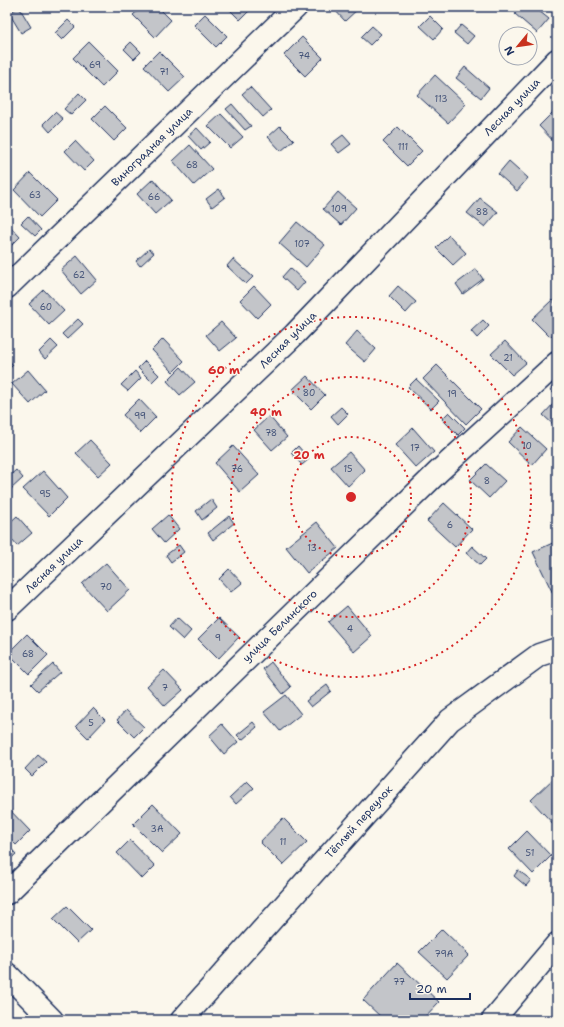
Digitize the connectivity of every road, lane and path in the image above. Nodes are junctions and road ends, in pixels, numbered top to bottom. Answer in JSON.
{"nodes":[{"id":1,"x":296,"y":7,"type":"edge"},
{"id":2,"x":557,"y":60,"type":"edge"},
{"id":3,"x":7,"y":287,"type":"edge"},
{"id":4,"x":557,"y":363,"type":"edge"},
{"id":5,"x":7,"y":609,"type":"edge"},
{"id":6,"x":557,"y":649,"type":"edge"},
{"id":7,"x":7,"y":893,"type":"edge"},
{"id":8,"x":557,"y":944,"type":"edge"},
{"id":9,"x":7,"y":974,"type":"edge"},
{"id":10,"x":52,"y":1020,"type":"edge"},
{"id":11,"x":182,"y":1020,"type":"edge"},
{"id":12,"x":494,"y":1020,"type":"edge"}],
"edges":[{"from":1,"to":3,"type":"street","name":"Виноградная улица"},
{"from":2,"to":5,"type":"street","name":"Лесная улица"},
{"from":4,"to":7,"type":"street","name":"улица Белинского"},
{"from":6,"to":11,"type":"street","name":"Тёплый переулок"},
{"from":8,"to":12,"type":"street"},
{"from":9,"to":10,"type":"street"}]}
